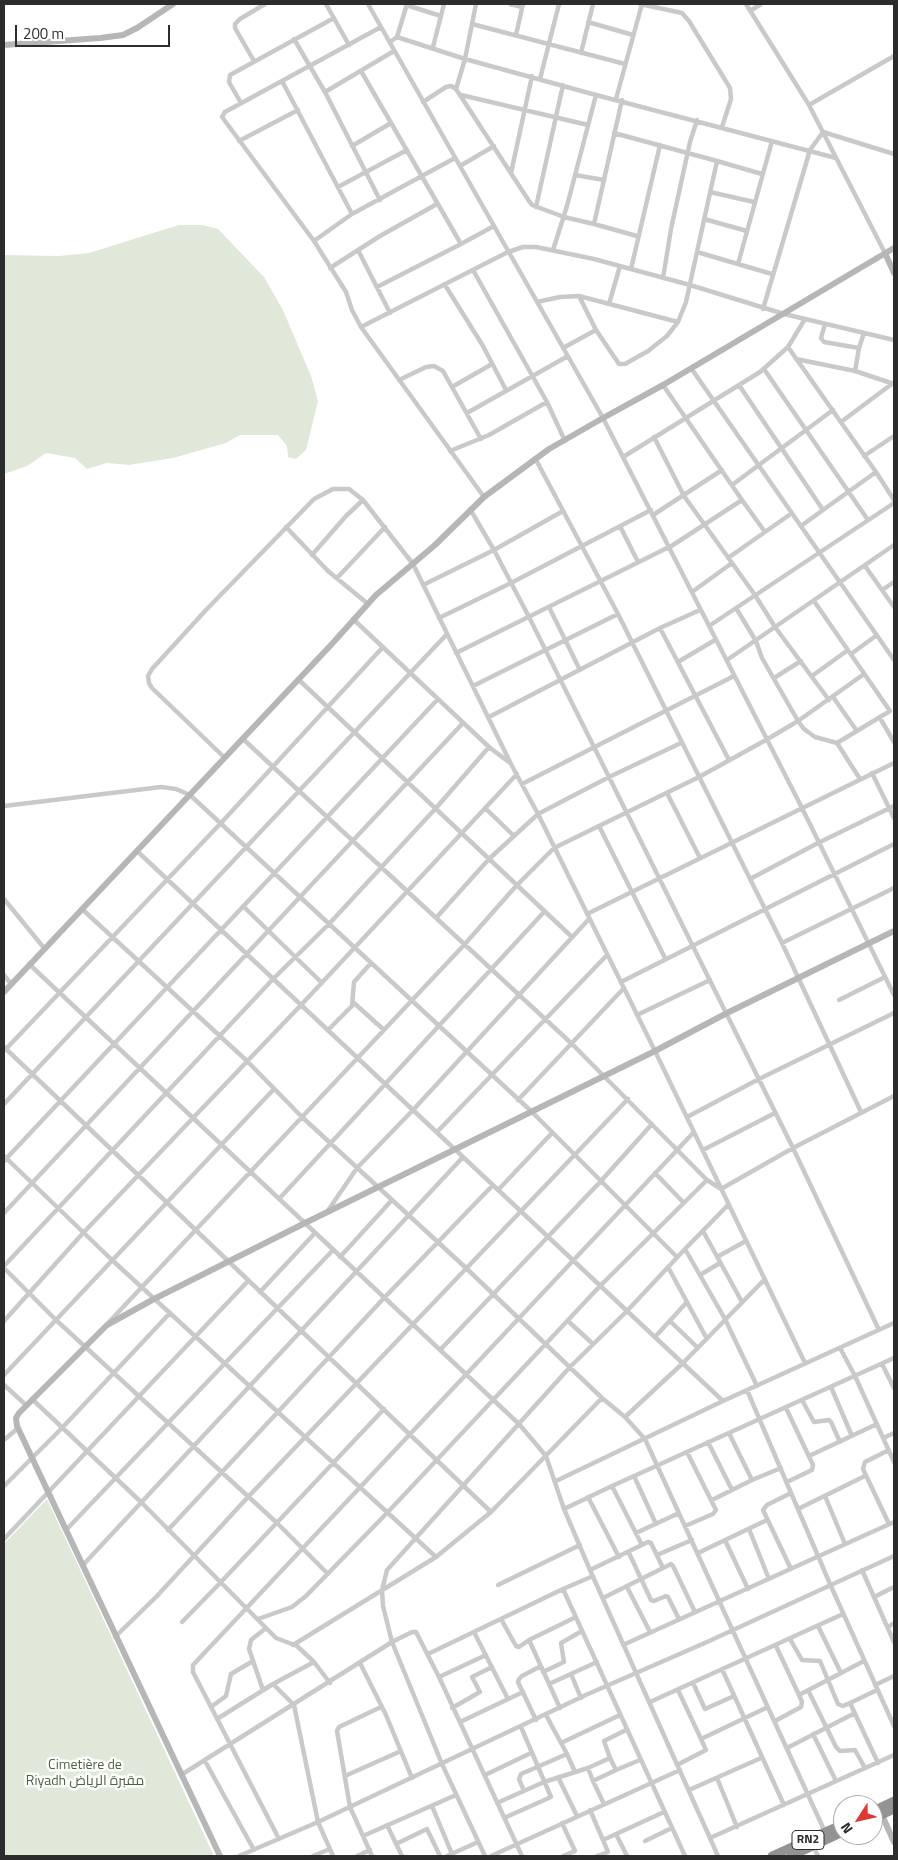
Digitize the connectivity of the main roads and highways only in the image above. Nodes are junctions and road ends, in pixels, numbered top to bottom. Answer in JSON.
{"nodes":[{"id":1,"x":894,"y":1801,"type":"edge"},
{"id":2,"x":883,"y":1810,"type":"edge"},
{"id":3,"x":833,"y":1828,"type":"edge"},
{"id":4,"x":833,"y":1837,"type":"edge"},
{"id":5,"x":772,"y":1856,"type":"edge"},
{"id":6,"x":791,"y":1856,"type":"edge"}],
"edges":[{"from":1,"to":2,"type":"highway"},
{"from":3,"to":5,"type":"highway","number":"RN2"},
{"from":4,"to":6,"type":"highway","number":"RN2"}]}
